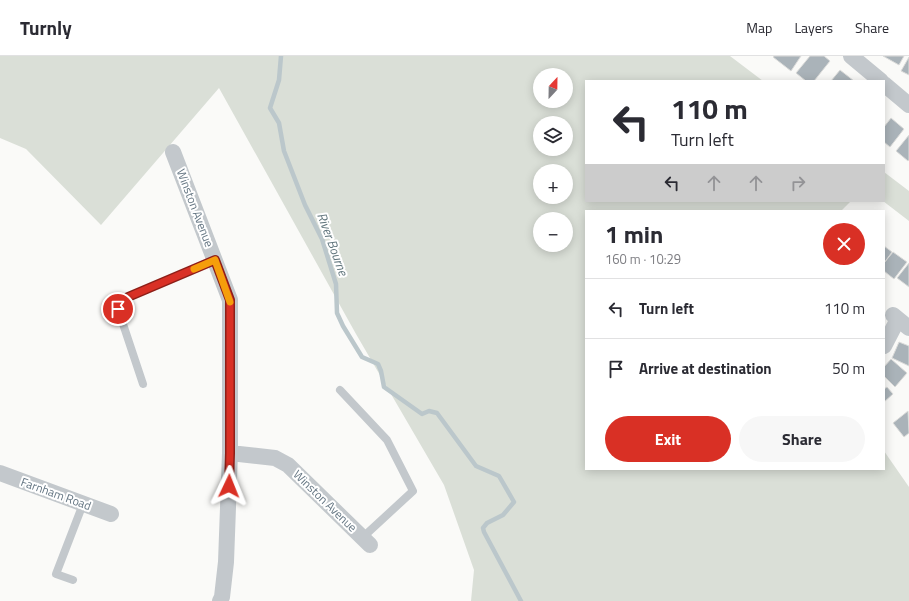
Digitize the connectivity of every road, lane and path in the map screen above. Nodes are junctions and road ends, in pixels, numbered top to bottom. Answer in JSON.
{"nodes":[{"id":1,"x":852,"y":56,"type":"edge"},
{"id":2,"x":880,"y":80,"type":"edge"},
{"id":3,"x":885,"y":85,"type":"edge"},
{"id":4,"x":909,"y":105,"type":"edge"},
{"id":5,"x":173,"y":152,"type":"dead end"},
{"id":6,"x":215,"y":260,"type":"junction"},
{"id":7,"x":900,"y":321,"type":"edge"},
{"id":8,"x":885,"y":344,"type":"edge"},
{"id":9,"x":143,"y":384,"type":"dead end"},
{"id":10,"x":340,"y":390,"type":"dead end"},
{"id":11,"x":230,"y":453,"type":"junction"},
{"id":12,"x":0,"y":473,"type":"edge"},
{"id":13,"x":83,"y":504,"type":"junction"},
{"id":14,"x":111,"y":514,"type":"dead end"},
{"id":15,"x":366,"y":541,"type":"joint"},
{"id":16,"x":73,"y":580,"type":"dead end"},
{"id":17,"x":224,"y":600,"type":"edge"}],
"edges":[{"from":1,"to":2,"type":"street"},
{"from":3,"to":4,"type":"street"},
{"from":5,"to":6,"type":"street","name":"Winston Avenue"},
{"from":6,"to":9,"type":"lane"},
{"from":6,"to":11,"type":"street","name":"Winston Avenue"},
{"from":7,"to":8,"type":"street"},
{"from":10,"to":15,"type":"lane"},
{"from":11,"to":15,"type":"street","name":"Winston Avenue"},
{"from":11,"to":17,"type":"street","name":"Winston Avenue"},
{"from":12,"to":13,"type":"street","name":"Farnham Road"},
{"from":13,"to":14,"type":"street","name":"Farnham Road"},
{"from":13,"to":16,"type":"lane"}]}
